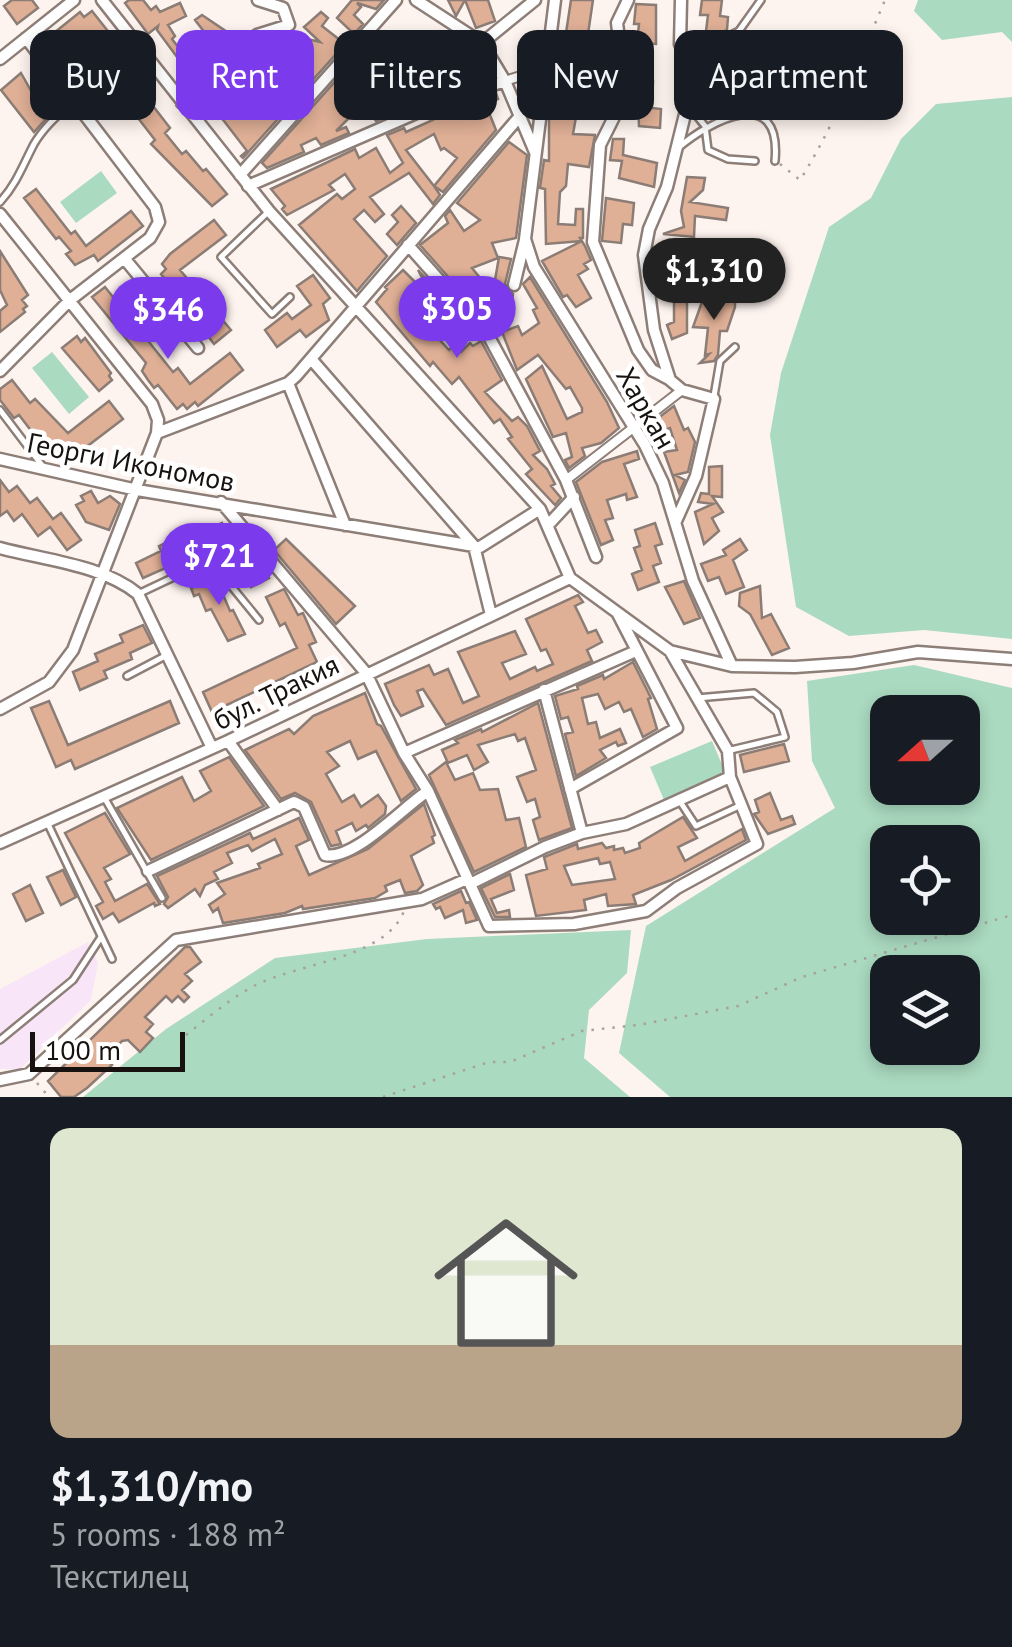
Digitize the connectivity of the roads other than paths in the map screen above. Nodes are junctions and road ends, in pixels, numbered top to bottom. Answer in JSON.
{"nodes":[{"id":1,"x":74,"y":0,"type":"edge"},
{"id":2,"x":258,"y":0,"type":"edge"},
{"id":3,"x":396,"y":0,"type":"edge"},
{"id":4,"x":416,"y":0,"type":"edge"},
{"id":5,"x":535,"y":0,"type":"edge"},
{"id":6,"x":555,"y":0,"type":"edge"},
{"id":7,"x":628,"y":0,"type":"edge"},
{"id":8,"x":681,"y":0,"type":"edge"},
{"id":9,"x":761,"y":0,"type":"edge"},
{"id":10,"x":109,"y":3,"type":"edge"},
{"id":11,"x":272,"y":30,"type":"edge"},
{"id":12,"x":462,"y":30,"type":"edge"},
{"id":13,"x":551,"y":30,"type":"edge"},
{"id":14,"x":680,"y":30,"type":"edge"},
{"id":15,"x":740,"y":30,"type":"edge"},
{"id":16,"x":497,"y":31,"type":"edge"},
{"id":17,"x":26,"y":38,"type":"junction"},
{"id":18,"x":30,"y":43,"type":"edge"},
{"id":19,"x":0,"y":59,"type":"edge"},
{"id":20,"x":497,"y":68,"type":"edge"},
{"id":21,"x":517,"y":77,"type":"edge"},
{"id":22,"x":505,"y":81,"type":"junction"},
{"id":23,"x":497,"y":84,"type":"edge"},
{"id":24,"x":176,"y":95,"type":"edge"},
{"id":25,"x":517,"y":109,"type":"edge"},
{"id":26,"x":517,"y":119,"type":"edge"},
{"id":27,"x":53,"y":120,"type":"edge"},
{"id":28,"x":89,"y":120,"type":"edge"},
{"id":29,"x":196,"y":120,"type":"edge"},
{"id":30,"x":400,"y":120,"type":"edge"},
{"id":31,"x":522,"y":120,"type":"edge"},
{"id":32,"x":540,"y":120,"type":"edge"},
{"id":33,"x":684,"y":120,"type":"edge"},
{"id":34,"x":700,"y":120,"type":"edge"},
{"id":35,"x":705,"y":126,"type":"junction"},
{"id":36,"x":676,"y":149,"type":"junction"},
{"id":37,"x":536,"y":153,"type":"junction"},
{"id":38,"x":775,"y":160,"type":"road end"},
{"id":39,"x":755,"y":162,"type":"dead end"},
{"id":40,"x":240,"y":175,"type":"junction"},
{"id":41,"x":248,"y":186,"type":"junction"},
{"id":42,"x":0,"y":202,"type":"edge"},
{"id":43,"x":269,"y":211,"type":"junction"},
{"id":44,"x":0,"y":214,"type":"edge"},
{"id":45,"x":525,"y":239,"type":"junction"},
{"id":46,"x":408,"y":245,"type":"junction"},
{"id":47,"x":124,"y":258,"type":"junction"},
{"id":48,"x":514,"y":285,"type":"dead end"},
{"id":49,"x":290,"y":297,"type":"dead end"},
{"id":50,"x":70,"y":300,"type":"junction"},
{"id":51,"x":356,"y":307,"type":"junction"},
{"id":52,"x":735,"y":347,"type":"dead end"},
{"id":53,"x":198,"y":348,"type":"dead end"},
{"id":54,"x":312,"y":360,"type":"junction"},
{"id":55,"x":0,"y":370,"type":"edge"},
{"id":56,"x":670,"y":380,"type":"junction"},
{"id":57,"x":288,"y":382,"type":"junction"},
{"id":58,"x":682,"y":390,"type":"junction"},
{"id":59,"x":714,"y":399,"type":"junction"},
{"id":60,"x":0,"y":410,"type":"edge"},
{"id":61,"x":635,"y":430,"type":"junction"},
{"id":62,"x":158,"y":433,"type":"junction"},
{"id":63,"x":0,"y":459,"type":"edge"},
{"id":64,"x":46,"y":470,"type":"junction"},
{"id":65,"x":566,"y":480,"type":"junction"},
{"id":66,"x":136,"y":490,"type":"junction"},
{"id":67,"x":574,"y":497,"type":"junction"},
{"id":68,"x":221,"y":502,"type":"junction"},
{"id":69,"x":540,"y":509,"type":"junction"},
{"id":70,"x":676,"y":522,"type":"junction"},
{"id":71,"x":550,"y":524,"type":"junction"},
{"id":72,"x":345,"y":526,"type":"junction"},
{"id":73,"x":474,"y":546,"type":"junction"},
{"id":74,"x":0,"y":548,"type":"edge"},
{"id":75,"x":596,"y":557,"type":"dead end"},
{"id":76,"x":104,"y":576,"type":"junction"},
{"id":77,"x":570,"y":578,"type":"junction"},
{"id":78,"x":138,"y":594,"type":"junction"},
{"id":79,"x":616,"y":608,"type":"junction"},
{"id":80,"x":491,"y":615,"type":"junction"},
{"id":81,"x":258,"y":620,"type":"dead end"},
{"id":82,"x":636,"y":651,"type":"junction"},
{"id":83,"x":670,"y":651,"type":"junction"},
{"id":84,"x":167,"y":656,"type":"junction"},
{"id":85,"x":1012,"y":658,"type":"edge"},
{"id":86,"x":732,"y":666,"type":"junction"},
{"id":87,"x":366,"y":673,"type":"junction"},
{"id":88,"x":127,"y":676,"type":"dead end"},
{"id":89,"x":544,"y":690,"type":"junction"},
{"id":90,"x":697,"y":698,"type":"junction"},
{"id":91,"x":0,"y":709,"type":"edge"},
{"id":92,"x":228,"y":740,"type":"junction"},
{"id":93,"x":212,"y":748,"type":"junction"},
{"id":94,"x":728,"y":751,"type":"junction"},
{"id":95,"x":404,"y":752,"type":"junction"},
{"id":96,"x":730,"y":777,"type":"junction"},
{"id":97,"x":570,"y":789,"type":"junction"},
{"id":98,"x":428,"y":792,"type":"junction"},
{"id":99,"x":104,"y":797,"type":"junction"},
{"id":100,"x":679,"y":800,"type":"junction"},
{"id":101,"x":742,"y":804,"type":"junction"},
{"id":102,"x":278,"y":810,"type":"junction"},
{"id":103,"x":48,"y":822,"type":"junction"},
{"id":104,"x":582,"y":833,"type":"junction"},
{"id":105,"x":0,"y":842,"type":"edge"},
{"id":106,"x":148,"y":871,"type":"junction"},
{"id":107,"x":468,"y":881,"type":"junction"},
{"id":108,"x":162,"y":898,"type":"dead end"},
{"id":109,"x":101,"y":936,"type":"junction"},
{"id":110,"x":112,"y":959,"type":"dead end"},
{"id":111,"x":0,"y":1040,"type":"edge"},
{"id":112,"x":0,"y":1080,"type":"edge"}],
"edges":[{"from":1,"to":17,"type":"street"},
{"from":2,"to":11,"type":"street"},
{"from":3,"to":40,"type":"street"},
{"from":4,"to":12,"type":"street"},
{"from":5,"to":16,"type":"street"},
{"from":6,"to":13,"type":"street"},
{"from":7,"to":56,"type":"street"},
{"from":8,"to":14,"type":"street"},
{"from":9,"to":15,"type":"lane"},
{"from":10,"to":24,"type":"street"},
{"from":17,"to":18,"type":"street"},
{"from":17,"to":19,"type":"street"},
{"from":20,"to":22,"type":"street"},
{"from":21,"to":22,"type":"street"},
{"from":22,"to":23,"type":"street"},
{"from":22,"to":25,"type":"street"},
{"from":26,"to":46,"type":"street"},
{"from":27,"to":42,"type":"lane"},
{"from":28,"to":47,"type":"street"},
{"from":29,"to":40,"type":"street"},
{"from":30,"to":41,"type":"street"},
{"from":31,"to":37,"type":"street"},
{"from":32,"to":37,"type":"street"},
{"from":33,"to":36,"type":"street"},
{"from":34,"to":35,"type":"lane"},
{"from":35,"to":36,"type":"lane"},
{"from":35,"to":38,"type":"lane"},
{"from":35,"to":39,"type":"lane"},
{"from":36,"to":56,"type":"street"},
{"from":37,"to":45,"type":"street"},
{"from":40,"to":41,"type":"street"},
{"from":41,"to":43,"type":"street"},
{"from":43,"to":49,"type":"lane"},
{"from":43,"to":51,"type":"street"},
{"from":44,"to":50,"type":"street"},
{"from":45,"to":48,"type":"street"},
{"from":45,"to":61,"type":"street","name":"Харкан"},
{"from":46,"to":51,"type":"street"},
{"from":46,"to":65,"type":"street"},
{"from":47,"to":50,"type":"street"},
{"from":47,"to":53,"type":"street"},
{"from":50,"to":55,"type":"street"},
{"from":50,"to":62,"type":"street"},
{"from":51,"to":54,"type":"street"},
{"from":51,"to":69,"type":"street"},
{"from":52,"to":59,"type":"lane"},
{"from":54,"to":57,"type":"street"},
{"from":54,"to":73,"type":"street"},
{"from":56,"to":58,"type":"street"},
{"from":57,"to":62,"type":"street"},
{"from":57,"to":72,"type":"street"},
{"from":58,"to":59,"type":"street"},
{"from":58,"to":61,"type":"street"},
{"from":59,"to":70,"type":"street"},
{"from":60,"to":64,"type":"lane"},
{"from":61,"to":65,"type":"street"},
{"from":61,"to":70,"type":"street","name":"Харкан"},
{"from":62,"to":66,"type":"street"},
{"from":63,"to":64,"type":"street","name":"Георги Икономов"},
{"from":64,"to":66,"type":"street","name":"Георги Икономов"},
{"from":65,"to":67,"type":"street"},
{"from":66,"to":68,"type":"street","name":"Георги Икономов"},
{"from":66,"to":76,"type":"street"},
{"from":67,"to":71,"type":"street"},
{"from":67,"to":75,"type":"street"},
{"from":68,"to":72,"type":"street","name":"Георги Икономов"},
{"from":68,"to":87,"type":"street"},
{"from":69,"to":71,"type":"street"},
{"from":69,"to":73,"type":"street"},
{"from":70,"to":86,"type":"street","name":"Харкан"},
{"from":71,"to":77,"type":"street"},
{"from":72,"to":73,"type":"street","name":"Георги Икономов"},
{"from":73,"to":80,"type":"street"},
{"from":74,"to":76,"type":"street"},
{"from":76,"to":78,"type":"street"},
{"from":76,"to":91,"type":"street"},
{"from":77,"to":79,"type":"street"},
{"from":77,"to":80,"type":"street","name":"бул. Тракия"},
{"from":78,"to":81,"type":"lane"},
{"from":78,"to":84,"type":"street"},
{"from":79,"to":82,"type":"street"},
{"from":79,"to":83,"type":"street"},
{"from":80,"to":87,"type":"street","name":"бул. Тракия"},
{"from":82,"to":89,"type":"street"},
{"from":82,"to":97,"type":"street"},
{"from":83,"to":86,"type":"street"},
{"from":83,"to":90,"type":"street"},
{"from":84,"to":88,"type":"lane"},
{"from":84,"to":93,"type":"street"},
{"from":85,"to":86,"type":"street"},
{"from":87,"to":92,"type":"street","name":"бул. Тракия"},
{"from":87,"to":95,"type":"street"},
{"from":89,"to":95,"type":"street"},
{"from":89,"to":97,"type":"street"},
{"from":90,"to":94,"type":"street"},
{"from":90,"to":94,"type":"lane"},
{"from":92,"to":93,"type":"street","name":"бул. Тракия"},
{"from":92,"to":102,"type":"street"},
{"from":93,"to":99,"type":"street","name":"бул. Тракия"},
{"from":94,"to":96,"type":"street"},
{"from":95,"to":98,"type":"street"},
{"from":96,"to":100,"type":"street"},
{"from":96,"to":101,"type":"street"},
{"from":97,"to":104,"type":"street"},
{"from":98,"to":102,"type":"street"},
{"from":98,"to":107,"type":"street"},
{"from":99,"to":103,"type":"street","name":"бул. Тракия"},
{"from":99,"to":106,"type":"lane"},
{"from":100,"to":101,"type":"lane"},
{"from":100,"to":104,"type":"street"},
{"from":101,"to":107,"type":"street"},
{"from":102,"to":106,"type":"street"},
{"from":103,"to":105,"type":"street","name":"бул. Тракия"},
{"from":103,"to":109,"type":"lane"},
{"from":104,"to":107,"type":"street"},
{"from":106,"to":108,"type":"lane"},
{"from":107,"to":112,"type":"street"},
{"from":109,"to":110,"type":"lane"},
{"from":109,"to":111,"type":"lane"}]}
